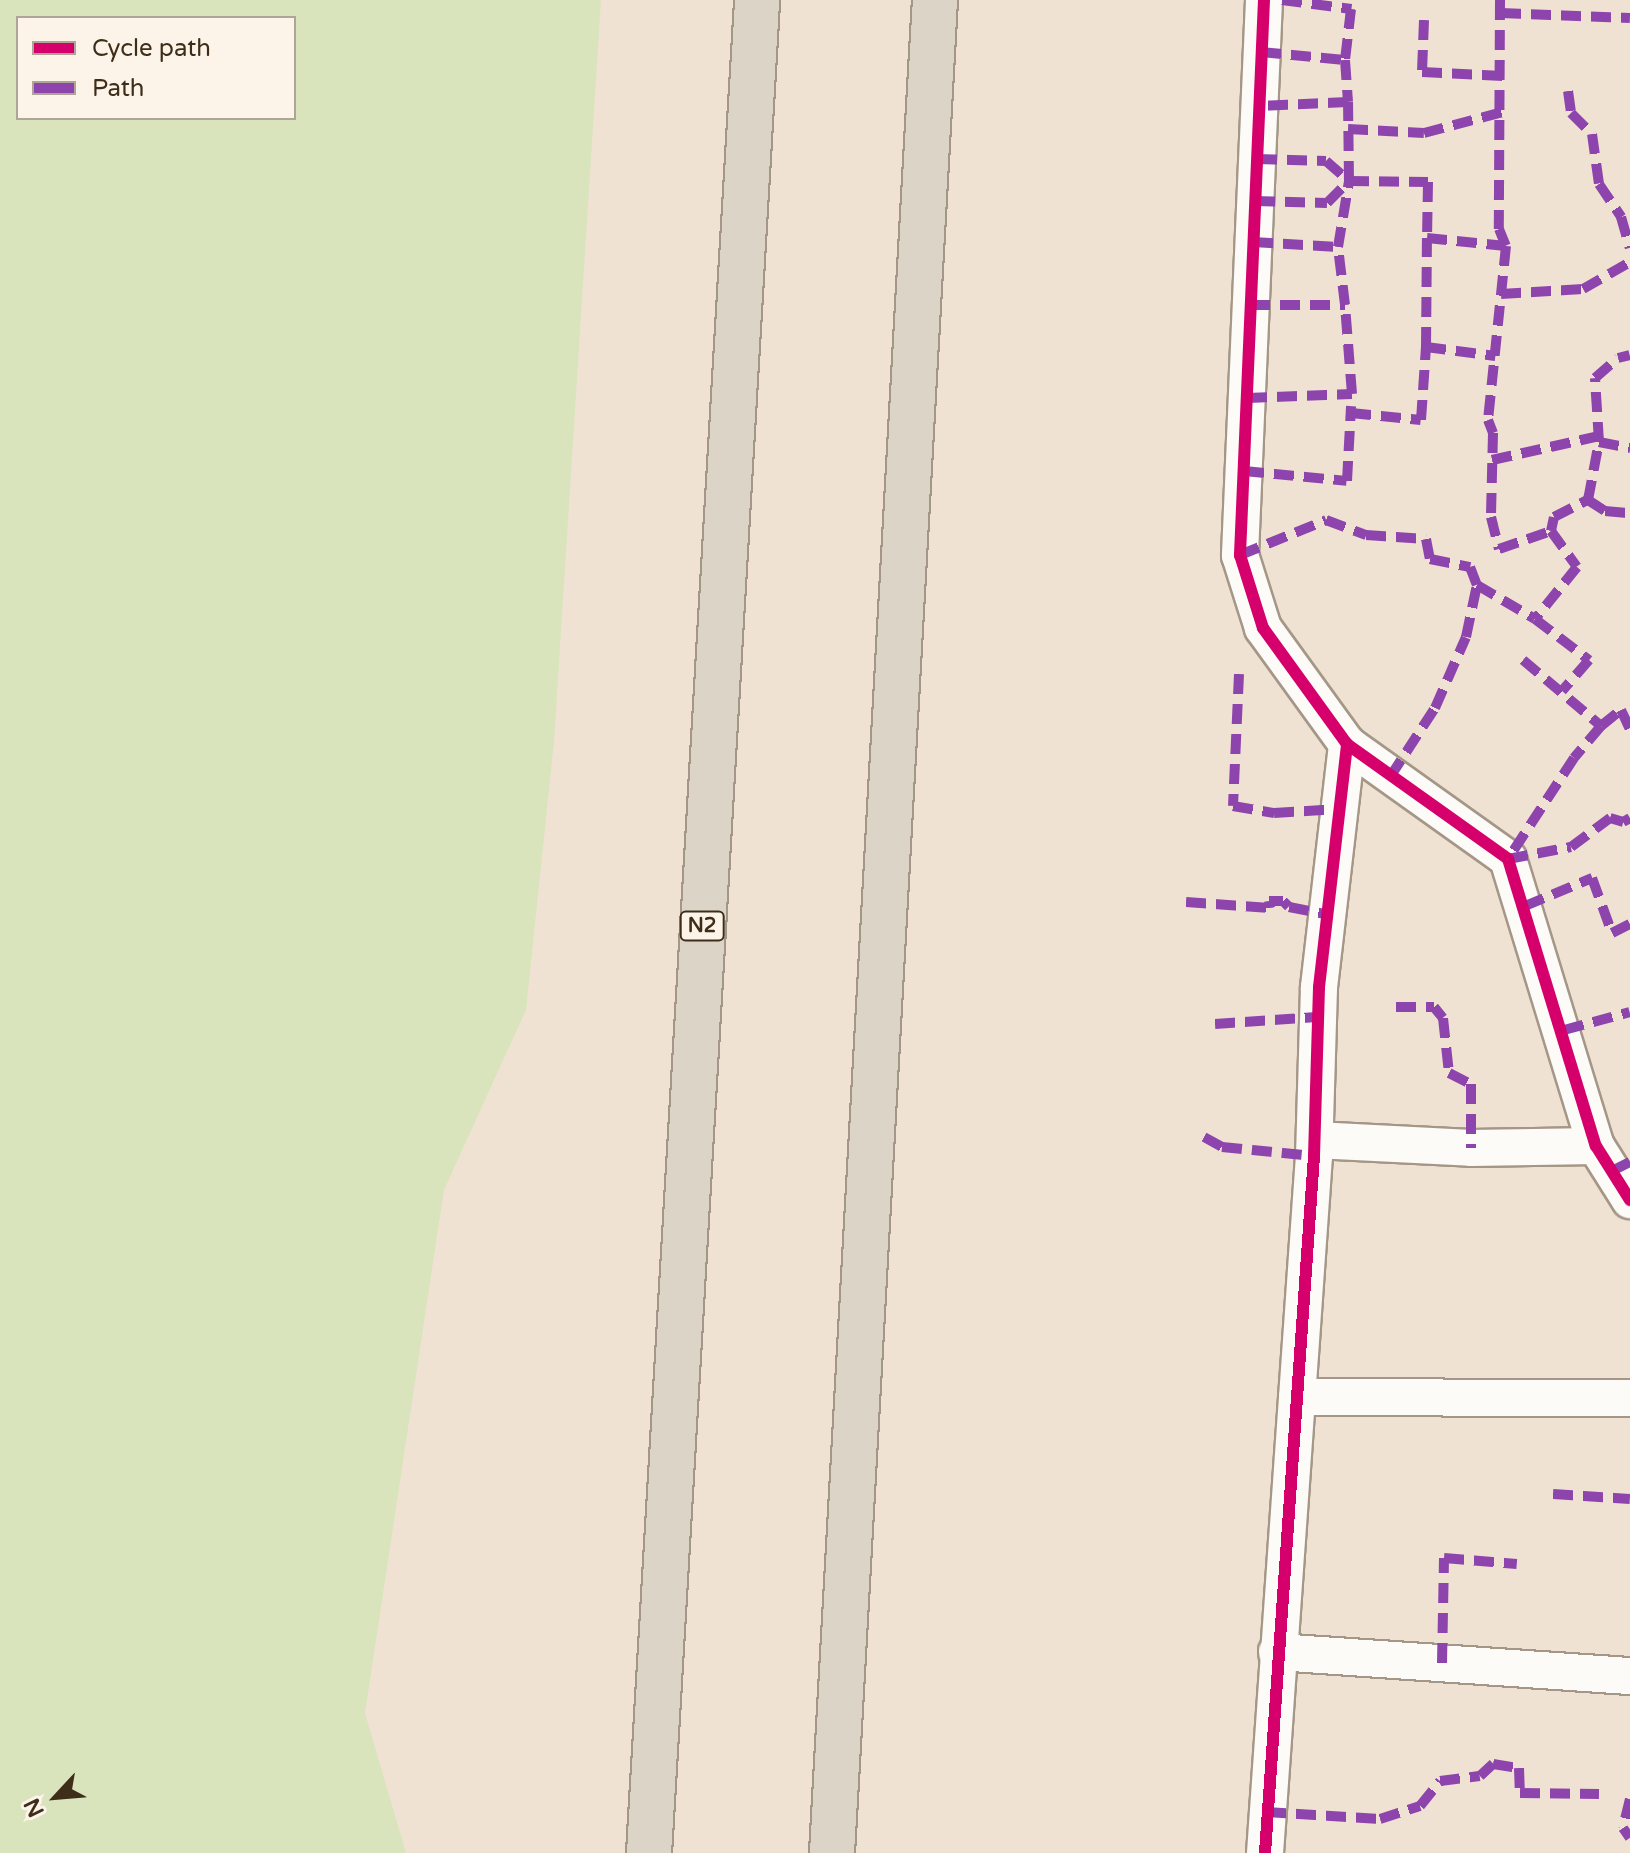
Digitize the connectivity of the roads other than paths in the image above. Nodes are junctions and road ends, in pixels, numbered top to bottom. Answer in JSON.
{"nodes":[{"id":1,"x":757,"y":0,"type":"edge"},
{"id":2,"x":935,"y":0,"type":"edge"},
{"id":3,"x":1264,"y":0,"type":"edge"},
{"id":4,"x":1347,"y":744,"type":"junction"},
{"id":5,"x":1315,"y":1140,"type":"junction"},
{"id":6,"x":1596,"y":1146,"type":"junction"},
{"id":7,"x":1630,"y":1200,"type":"edge"},
{"id":8,"x":1297,"y":1397,"type":"junction"},
{"id":9,"x":1630,"y":1398,"type":"edge"},
{"id":10,"x":1277,"y":1652,"type":"junction"},
{"id":11,"x":1630,"y":1676,"type":"edge"},
{"id":12,"x":649,"y":1853,"type":"edge"},
{"id":13,"x":832,"y":1853,"type":"edge"},
{"id":14,"x":1265,"y":1853,"type":"edge"}],
"edges":[{"from":1,"to":12,"type":"highway","number":"N2"},
{"from":2,"to":13,"type":"highway"},
{"from":3,"to":4,"type":"street"},
{"from":4,"to":5,"type":"street"},
{"from":4,"to":6,"type":"street"},
{"from":5,"to":6,"type":"street"},
{"from":5,"to":8,"type":"street"},
{"from":6,"to":7,"type":"street"},
{"from":8,"to":9,"type":"street"},
{"from":8,"to":10,"type":"street"},
{"from":10,"to":11,"type":"street"},
{"from":10,"to":14,"type":"street"}]}
